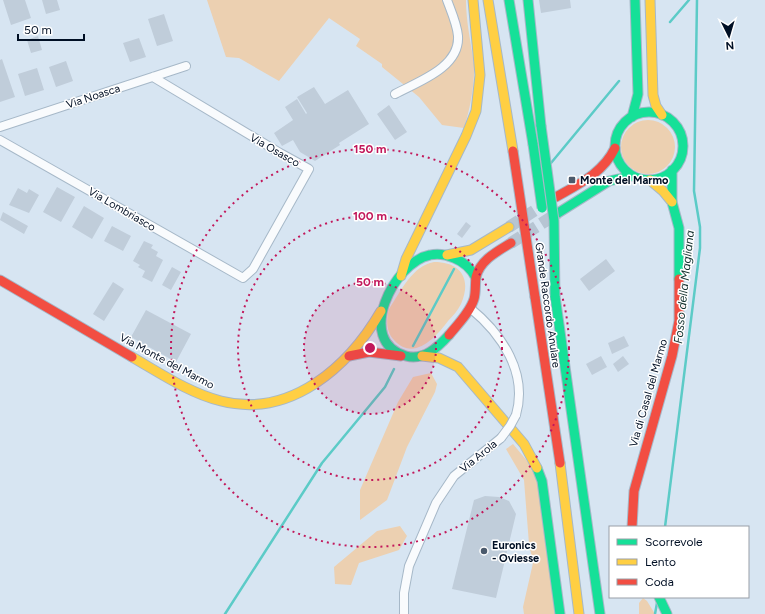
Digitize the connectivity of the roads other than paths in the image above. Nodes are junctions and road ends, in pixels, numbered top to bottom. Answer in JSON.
{"nodes":[{"id":1,"x":447,"y":0,"type":"edge"},
{"id":2,"x":473,"y":0,"type":"edge"},
{"id":3,"x":488,"y":0,"type":"edge"},
{"id":4,"x":510,"y":0,"type":"edge"},
{"id":5,"x":528,"y":0,"type":"edge"},
{"id":6,"x":635,"y":0,"type":"edge"},
{"id":7,"x":650,"y":0,"type":"edge"},
{"id":8,"x":186,"y":66,"type":"dead end"},
{"id":9,"x":153,"y":77,"type":"junction"},
{"id":10,"x":395,"y":94,"type":"dead end"},
{"id":11,"x":662,"y":115,"type":"junction"},
{"id":12,"x":632,"y":117,"type":"junction"},
{"id":13,"x":0,"y":127,"type":"edge"},
{"id":14,"x":0,"y":140,"type":"edge"},
{"id":15,"x":615,"y":148,"type":"junction"},
{"id":16,"x":672,"y":170,"type":"junction"},
{"id":17,"x":632,"y":176,"type":"junction"},
{"id":18,"x":650,"y":180,"type":"junction"},
{"id":19,"x":556,"y":197,"type":"tunnel mouth"},
{"id":20,"x":672,"y":202,"type":"junction"},
{"id":21,"x":558,"y":213,"type":"tunnel mouth"},
{"id":22,"x":508,"y":227,"type":"tunnel mouth"},
{"id":23,"x":511,"y":243,"type":"tunnel mouth"},
{"id":24,"x":446,"y":255,"type":"junction"},
{"id":25,"x":401,"y":276,"type":"junction"},
{"id":26,"x":243,"y":278,"type":"joint"},
{"id":27,"x":476,"y":278,"type":"junction"},
{"id":28,"x":0,"y":280,"type":"edge"},
{"id":29,"x":555,"y":296,"type":"junction"},
{"id":30,"x":470,"y":308,"type":"junction"},
{"id":31,"x":381,"y":311,"type":"junction"},
{"id":32,"x":349,"y":356,"type":"junction"},
{"id":33,"x":422,"y":356,"type":"junction"},
{"id":34,"x":408,"y":358,"type":"junction"},
{"id":35,"x":632,"y":526,"type":"edge"},
{"id":36,"x":659,"y":598,"type":"edge"},
{"id":37,"x":404,"y":614,"type":"edge"},
{"id":38,"x":560,"y":614,"type":"edge"},
{"id":39,"x":579,"y":614,"type":"edge"},
{"id":40,"x":600,"y":614,"type":"edge"},
{"id":41,"x":667,"y":614,"type":"edge"}],
"edges":[{"from":1,"to":10,"type":"street"},
{"from":2,"to":25,"type":"main road"},
{"from":3,"to":39,"type":"main road","name":"Grande Raccordo Anulare","bridge":true},
{"from":4,"to":29,"type":"main road","name":"Grande Raccordo Anulare","bridge":true},
{"from":5,"to":29,"type":"main road","bridge":true},
{"from":6,"to":12,"type":"main road"},
{"from":7,"to":11,"type":"main road"},
{"from":8,"to":9,"type":"street","name":"Via Noasca"},
{"from":9,"to":13,"type":"street","name":"Via Noasca"},
{"from":9,"to":26,"type":"street","name":"Via Osasco"},
{"from":11,"to":12,"type":"main road"},
{"from":11,"to":16,"type":"main road"},
{"from":12,"to":15,"type":"main road"},
{"from":14,"to":26,"type":"street","name":"Via Lombriasco"},
{"from":15,"to":17,"type":"main road"},
{"from":15,"to":19,"type":"main road"},
{"from":16,"to":18,"type":"main road"},
{"from":16,"to":20,"type":"main road","name":"Via di Casal del Marmo"},
{"from":17,"to":18,"type":"main road"},
{"from":17,"to":21,"type":"main road"},
{"from":18,"to":20,"type":"main road"},
{"from":20,"to":35,"type":"main road","name":"Via di Casal del Marmo"},
{"from":22,"to":24,"type":"main road"},
{"from":23,"to":27,"type":"main road"},
{"from":24,"to":25,"type":"main road"},
{"from":24,"to":27,"type":"main road"},
{"from":25,"to":31,"type":"main road"},
{"from":27,"to":30,"type":"main road"},
{"from":28,"to":32,"type":"main road","name":"Via Monte del Marmo"},
{"from":29,"to":40,"type":"main road","name":"Grande Raccordo Anulare"},
{"from":30,"to":33,"type":"main road"},
{"from":30,"to":37,"type":"street","name":"Via Arola","bridge":true},
{"from":31,"to":32,"type":"main road","name":"Via Monte del Marmo"},
{"from":31,"to":34,"type":"main road"},
{"from":32,"to":34,"type":"main road"},
{"from":33,"to":34,"type":"main road"},
{"from":33,"to":38,"type":"main road"},
{"from":36,"to":41,"type":"main road"}]}
